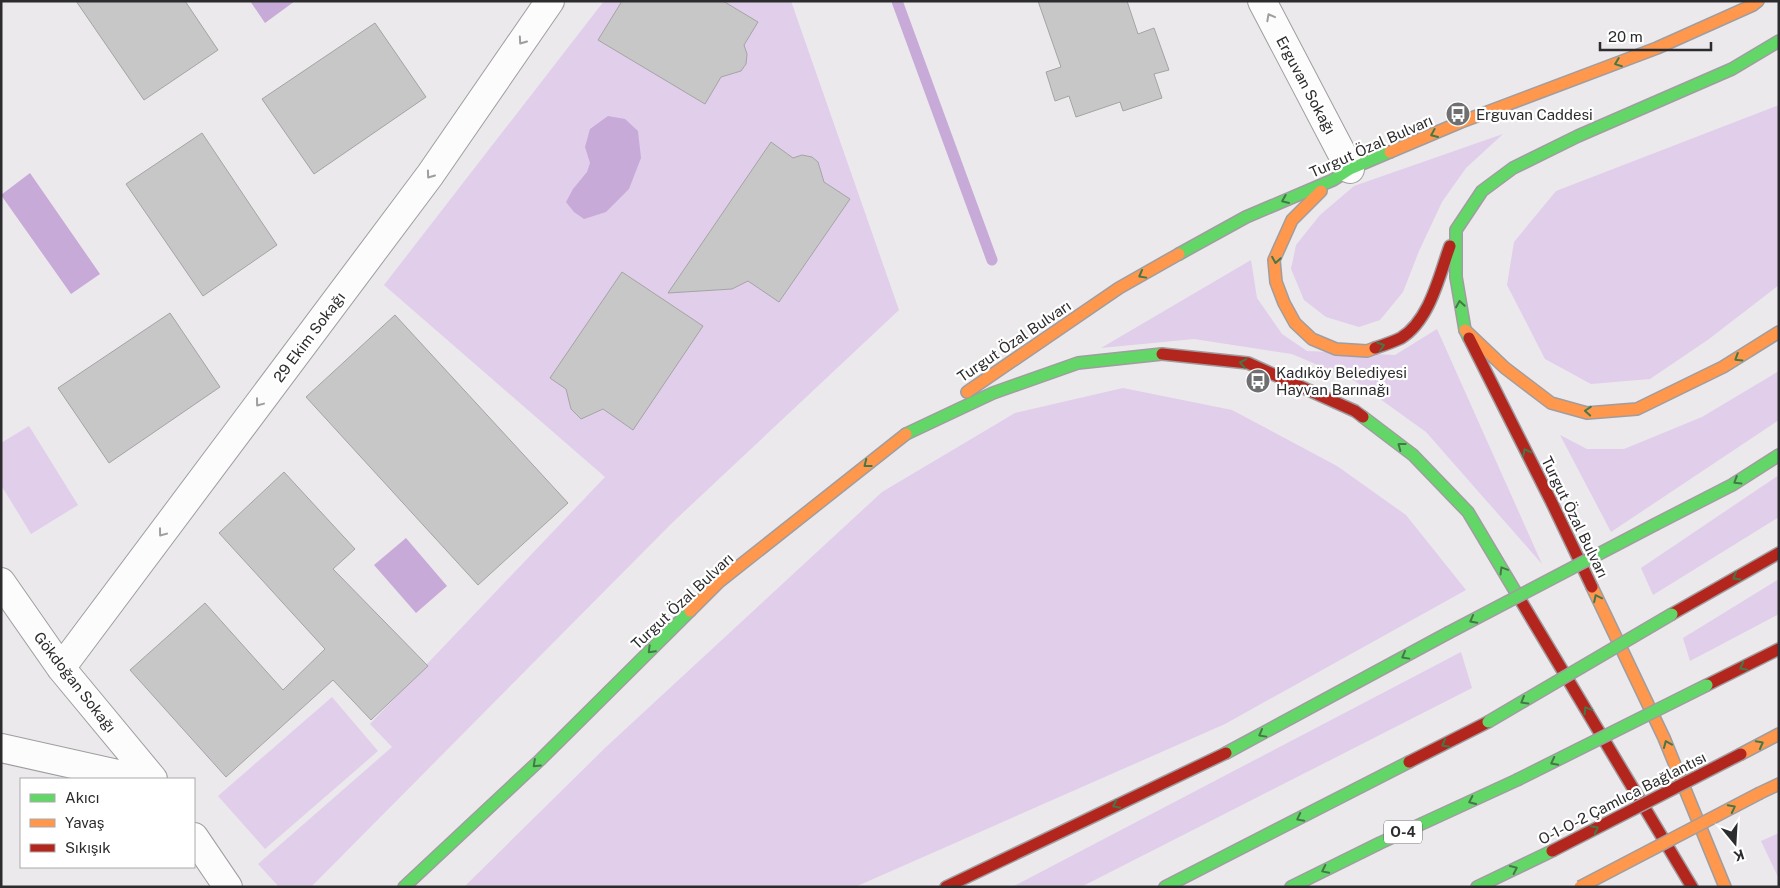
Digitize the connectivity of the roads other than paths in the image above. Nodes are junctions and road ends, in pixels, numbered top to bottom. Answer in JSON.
{"nodes":[{"id":1,"x":550,"y":1,"type":"edge"},
{"id":2,"x":1262,"y":1,"type":"edge"},
{"id":3,"x":1758,"y":1,"type":"edge"},
{"id":4,"x":1779,"y":40,"type":"edge"},
{"id":5,"x":1779,"y":55,"type":"edge"},
{"id":6,"x":1732,"y":68,"type":"junction"},
{"id":7,"x":1341,"y":174,"type":"junction"},
{"id":8,"x":1456,"y":230,"type":"junction"},
{"id":9,"x":1464,"y":330,"type":"junction"},
{"id":10,"x":1779,"y":332,"type":"edge"},
{"id":11,"x":906,"y":434,"type":"junction"},
{"id":12,"x":1779,"y":455,"type":"edge"},
{"id":13,"x":1779,"y":553,"type":"edge"},
{"id":14,"x":1,"y":582,"type":"edge"},
{"id":15,"x":1779,"y":648,"type":"edge"},
{"id":16,"x":61,"y":668,"type":"junction"},
{"id":17,"x":1779,"y":734,"type":"edge"},
{"id":18,"x":1,"y":748,"type":"edge"},
{"id":19,"x":136,"y":778,"type":"edge"},
{"id":20,"x":152,"y":778,"type":"edge"},
{"id":21,"x":1779,"y":784,"type":"edge"},
{"id":22,"x":195,"y":838,"type":"edge"},
{"id":23,"x":228,"y":887,"type":"edge"},
{"id":24,"x":404,"y":887,"type":"edge"},
{"id":25,"x":946,"y":887,"type":"edge"},
{"id":26,"x":1166,"y":887,"type":"edge"},
{"id":27,"x":1291,"y":887,"type":"edge"},
{"id":28,"x":1477,"y":887,"type":"edge"},
{"id":29,"x":1580,"y":887,"type":"edge"},
{"id":30,"x":1692,"y":887,"type":"edge"},
{"id":31,"x":1725,"y":887,"type":"edge"}],
"edges":[{"from":1,"to":16,"type":"street","name":"29 Ekim Sokağı","one_way":true},
{"from":7,"to":2,"type":"street","name":"Erguvan Sokağı","one_way":true},
{"from":3,"to":7,"type":"main road","name":"Turgut Özal Bulvarı","one_way":true},
{"from":4,"to":6,"type":"main road"},
{"from":5,"to":6,"type":"main road"},
{"from":6,"to":8,"type":"main road"},
{"from":7,"to":8,"type":"main road","one_way":true},
{"from":7,"to":11,"type":"main road","name":"Turgut Özal Bulvarı","one_way":true},
{"from":9,"to":8,"type":"main road","name":"Turgut Özal Bulvarı","one_way":true},
{"from":10,"to":9,"type":"main road","one_way":true},
{"from":31,"to":9,"type":"main road","name":"Turgut Özal Bulvarı","one_way":true},
{"from":11,"to":24,"type":"main road","name":"Turgut Özal Bulvarı","one_way":true},
{"from":30,"to":11,"type":"main road","one_way":true},
{"from":12,"to":25,"type":"main road","one_way":true,"bridge":true},
{"from":13,"to":26,"type":"main road","one_way":true,"bridge":true},
{"from":14,"to":16,"type":"street","name":"Gökdoğan Sokağı"},
{"from":15,"to":27,"type":"main road","number":"O-4","one_way":true,"bridge":true},
{"from":16,"to":20,"type":"street","name":"Gökdoğan Sokağı"},
{"from":28,"to":17,"type":"main road","name":"O-1-O-2 Çamlıca Bağlantısı","one_way":true,"bridge":true},
{"from":18,"to":19,"type":"street"},
{"from":29,"to":21,"type":"main road","one_way":true,"bridge":true},
{"from":22,"to":23,"type":"street"}]}
